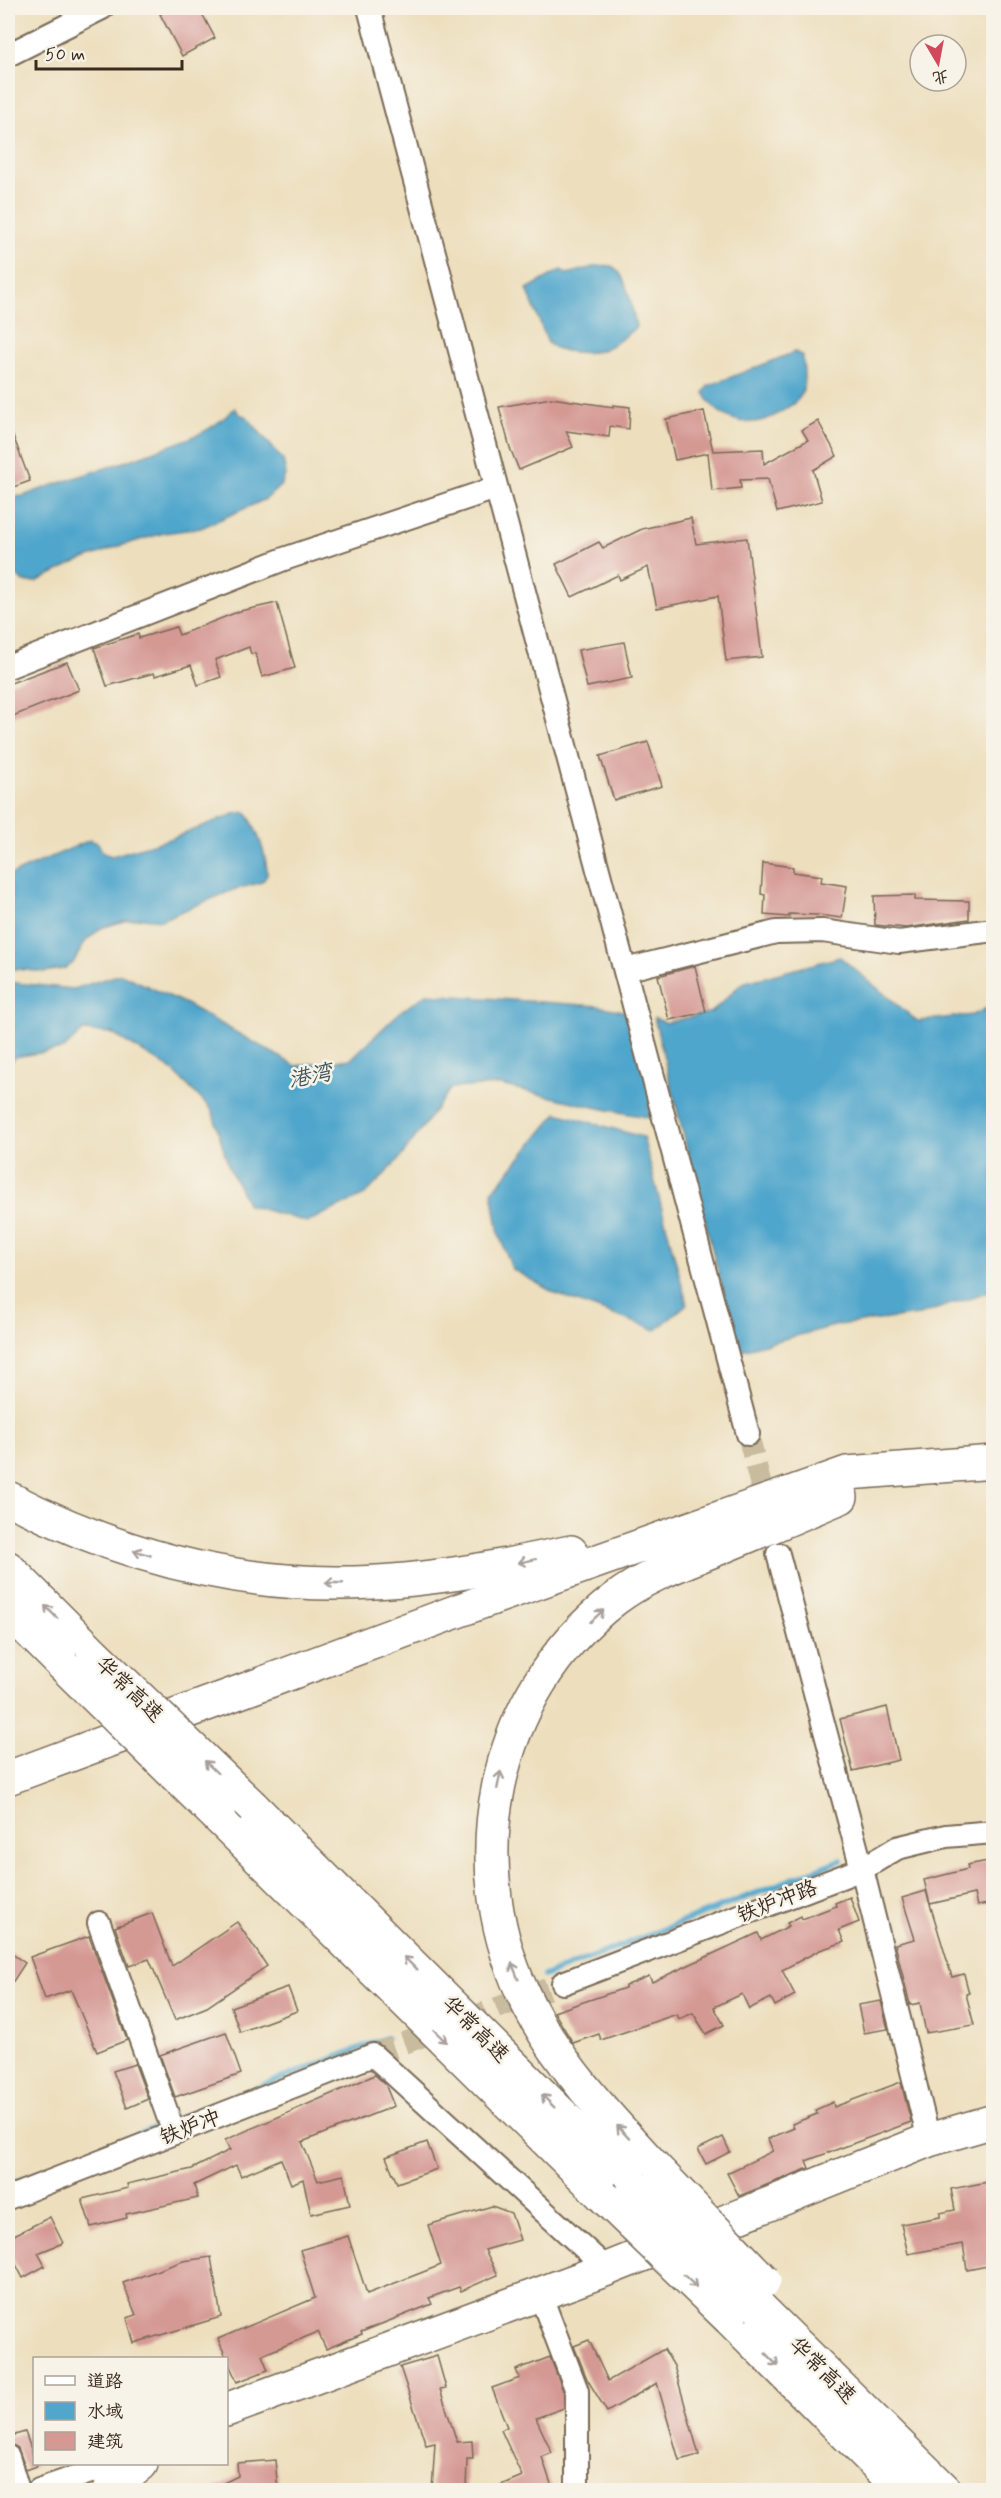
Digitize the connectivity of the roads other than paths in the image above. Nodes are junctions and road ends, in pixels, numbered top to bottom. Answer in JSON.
{"nodes":[{"id":1,"x":102,"y":8,"type":"edge"},
{"id":2,"x":369,"y":8,"type":"edge"},
{"id":3,"x":8,"y":55,"type":"edge"},
{"id":4,"x":496,"y":488,"type":"junction"},
{"id":5,"x":8,"y":667,"type":"edge"},
{"id":6,"x":993,"y":930,"type":"edge"},
{"id":7,"x":625,"y":970,"type":"junction"},
{"id":8,"x":748,"y":1434,"type":"tunnel mouth"},
{"id":9,"x":993,"y":1462,"type":"edge"},
{"id":10,"x":993,"y":1480,"type":"edge"},
{"id":11,"x":848,"y":1483,"type":"junction"},
{"id":12,"x":8,"y":1498,"type":"edge"},
{"id":13,"x":778,"y":1554,"type":"dead end"},
{"id":14,"x":8,"y":1568,"type":"edge"},
{"id":15,"x":8,"y":1610,"type":"edge"},
{"id":16,"x":8,"y":1633,"type":"edge"},
{"id":17,"x":68,"y":1664,"type":"junction"},
{"id":18,"x":8,"y":1778,"type":"edge"},
{"id":19,"x":8,"y":1795,"type":"edge"},
{"id":20,"x":993,"y":1832,"type":"edge"},
{"id":21,"x":862,"y":1869,"type":"junction"},
{"id":22,"x":99,"y":1923,"type":"dead end"},
{"id":23,"x":563,"y":1983,"type":"tunnel mouth"},
{"id":24,"x":993,"y":2121,"type":"edge"},
{"id":25,"x":174,"y":2133,"type":"junction"},
{"id":26,"x":929,"y":2140,"type":"junction"},
{"id":27,"x":648,"y":2181,"type":"junction"},
{"id":28,"x":8,"y":2198,"type":"edge"},
{"id":29,"x":607,"y":2269,"type":"junction"},
{"id":30,"x":540,"y":2294,"type":"junction"},
{"id":31,"x":756,"y":2308,"type":"junction"},
{"id":32,"x":228,"y":2409,"type":"edge"},
{"id":33,"x":8,"y":2457,"type":"edge"},
{"id":34,"x":108,"y":2465,"type":"edge"},
{"id":35,"x":139,"y":2465,"type":"edge"},
{"id":36,"x":911,"y":2478,"type":"edge"},
{"id":37,"x":18,"y":2490,"type":"edge"},
{"id":38,"x":39,"y":2490,"type":"edge"},
{"id":39,"x":110,"y":2490,"type":"edge"},
{"id":40,"x":577,"y":2490,"type":"edge"},
{"id":41,"x":945,"y":2490,"type":"edge"}],
"edges":[{"from":1,"to":3,"type":"street"},
{"from":2,"to":4,"type":"street"},
{"from":4,"to":5,"type":"street"},
{"from":4,"to":7,"type":"street"},
{"from":6,"to":7,"type":"street"},
{"from":7,"to":8,"type":"street"},
{"from":9,"to":11,"type":"main road"},
{"from":10,"to":11,"type":"main road"},
{"from":11,"to":12,"type":"main road","one_way":true},
{"from":11,"to":18,"type":"main road"},
{"from":11,"to":19,"type":"main road"},
{"from":27,"to":11,"type":"main road","one_way":true},
{"from":13,"to":21,"type":"street"},
{"from":17,"to":14,"type":"main road","name":"华常高速","one_way":true},
{"from":15,"to":17,"type":"main road","name":"华常高速"},
{"from":16,"to":17,"type":"main road"},
{"from":27,"to":17,"type":"main road","name":"华常高速","one_way":true,"bridge":true},
{"from":17,"to":31,"type":"main road","name":"华常高速","one_way":true,"bridge":true},
{"from":20,"to":21,"type":"street","name":"铁炉冲路"},
{"from":21,"to":23,"type":"street","name":"铁炉冲路"},
{"from":21,"to":26,"type":"street"},
{"from":22,"to":25,"type":"street"},
{"from":24,"to":26,"type":"main road"},
{"from":25,"to":28,"type":"street","name":"铁炉冲"},
{"from":25,"to":29,"type":"street","name":"铁炉冲"},
{"from":26,"to":29,"type":"main road"},
{"from":27,"to":31,"type":"main road","bridge":true},
{"from":29,"to":30,"type":"main road"},
{"from":30,"to":32,"type":"main road"},
{"from":30,"to":40,"type":"street"},
{"from":31,"to":36,"type":"main road"},
{"from":31,"to":36,"type":"main road","name":"华常高速","one_way":true},
{"from":33,"to":37,"type":"street"},
{"from":34,"to":38,"type":"street"},
{"from":35,"to":39,"type":"main road"},
{"from":36,"to":41,"type":"main road","name":"华常高速"}]}
